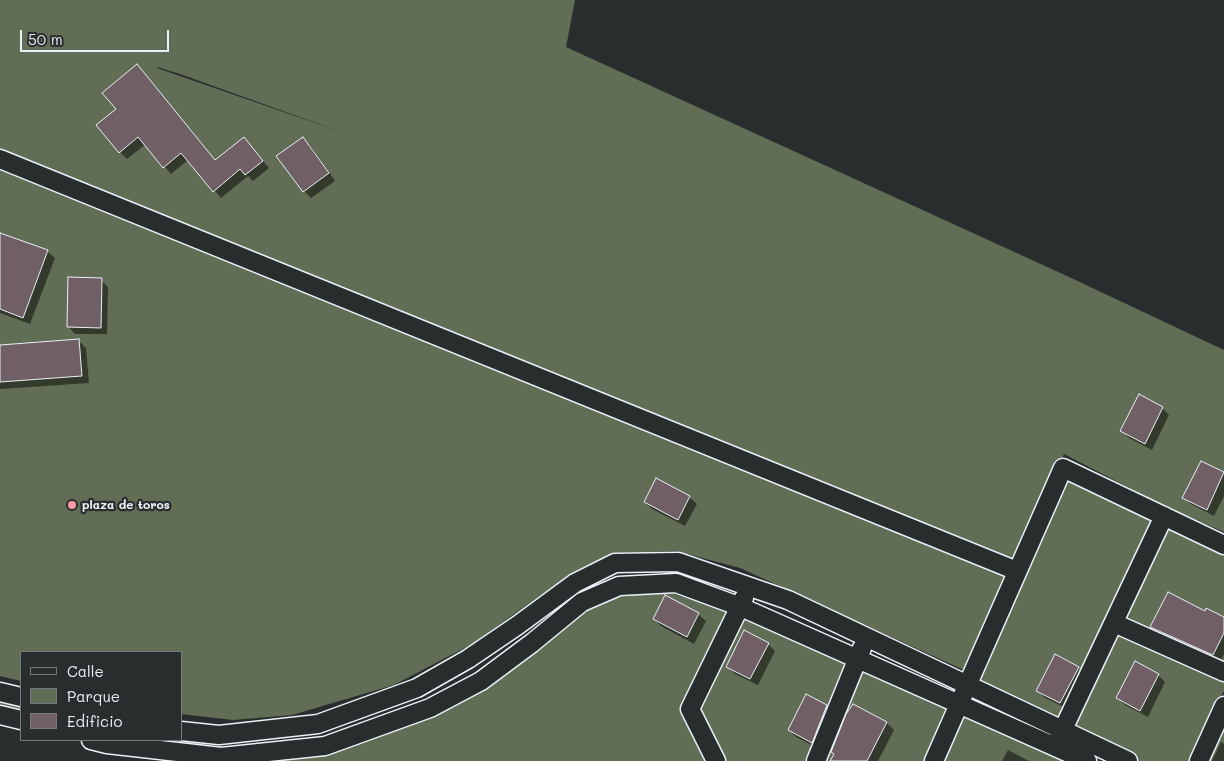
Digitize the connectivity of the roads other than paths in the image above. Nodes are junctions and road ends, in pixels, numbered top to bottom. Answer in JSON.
{"nodes":[{"id":1,"x":0,"y":159,"type":"edge"},
{"id":2,"x":1164,"y":516,"type":"junction"},
{"id":3,"x":1224,"y":545,"type":"edge"},
{"id":4,"x":1017,"y":571,"type":"junction"},
{"id":5,"x":749,"y":587,"type":"junction"},
{"id":6,"x":740,"y":607,"type":"junction"},
{"id":7,"x":1114,"y":623,"type":"junction"},
{"id":8,"x":866,"y":637,"type":"junction"},
{"id":9,"x":858,"y":659,"type":"junction"},
{"id":10,"x":1224,"y":672,"type":"edge"},
{"id":11,"x":967,"y":685,"type":"junction"},
{"id":12,"x":0,"y":692,"type":"edge"},
{"id":13,"x":20,"y":697,"type":"edge"},
{"id":14,"x":959,"y":704,"type":"junction"},
{"id":15,"x":1224,"y":706,"type":"edge"},
{"id":16,"x":0,"y":715,"type":"edge"},
{"id":17,"x":20,"y":720,"type":"edge"},
{"id":18,"x":182,"y":730,"type":"edge"},
{"id":19,"x":1059,"y":739,"type":"junction"},
{"id":20,"x":96,"y":741,"type":"edge"},
{"id":21,"x":185,"y":753,"type":"junction"},
{"id":22,"x":1084,"y":760,"type":"edge"},
{"id":23,"x":203,"y":761,"type":"edge"},
{"id":24,"x":716,"y":761,"type":"edge"},
{"id":25,"x":816,"y":761,"type":"edge"},
{"id":26,"x":934,"y":761,"type":"edge"},
{"id":27,"x":1128,"y":761,"type":"edge"},
{"id":28,"x":1199,"y":761,"type":"edge"}],
"edges":[{"from":1,"to":4,"type":"street"},
{"from":2,"to":3,"type":"street"},
{"from":2,"to":4,"type":"street"},
{"from":2,"to":7,"type":"street"},
{"from":4,"to":11,"type":"street"},
{"from":5,"to":6,"type":"street"},
{"from":5,"to":8,"type":"street"},
{"from":5,"to":18,"type":"street"},
{"from":6,"to":9,"type":"street"},
{"from":6,"to":21,"type":"street"},
{"from":6,"to":24,"type":"street"},
{"from":7,"to":10,"type":"street"},
{"from":7,"to":19,"type":"street"},
{"from":8,"to":9,"type":"street"},
{"from":8,"to":11,"type":"street"},
{"from":9,"to":14,"type":"street"},
{"from":9,"to":25,"type":"street"},
{"from":11,"to":14,"type":"street"},
{"from":11,"to":19,"type":"street"},
{"from":12,"to":13,"type":"street"},
{"from":14,"to":19,"type":"street"},
{"from":14,"to":26,"type":"street"},
{"from":15,"to":28,"type":"street"},
{"from":16,"to":17,"type":"street"},
{"from":19,"to":22,"type":"street"},
{"from":19,"to":27,"type":"street"},
{"from":20,"to":21,"type":"street"},
{"from":21,"to":23,"type":"street"}]}
